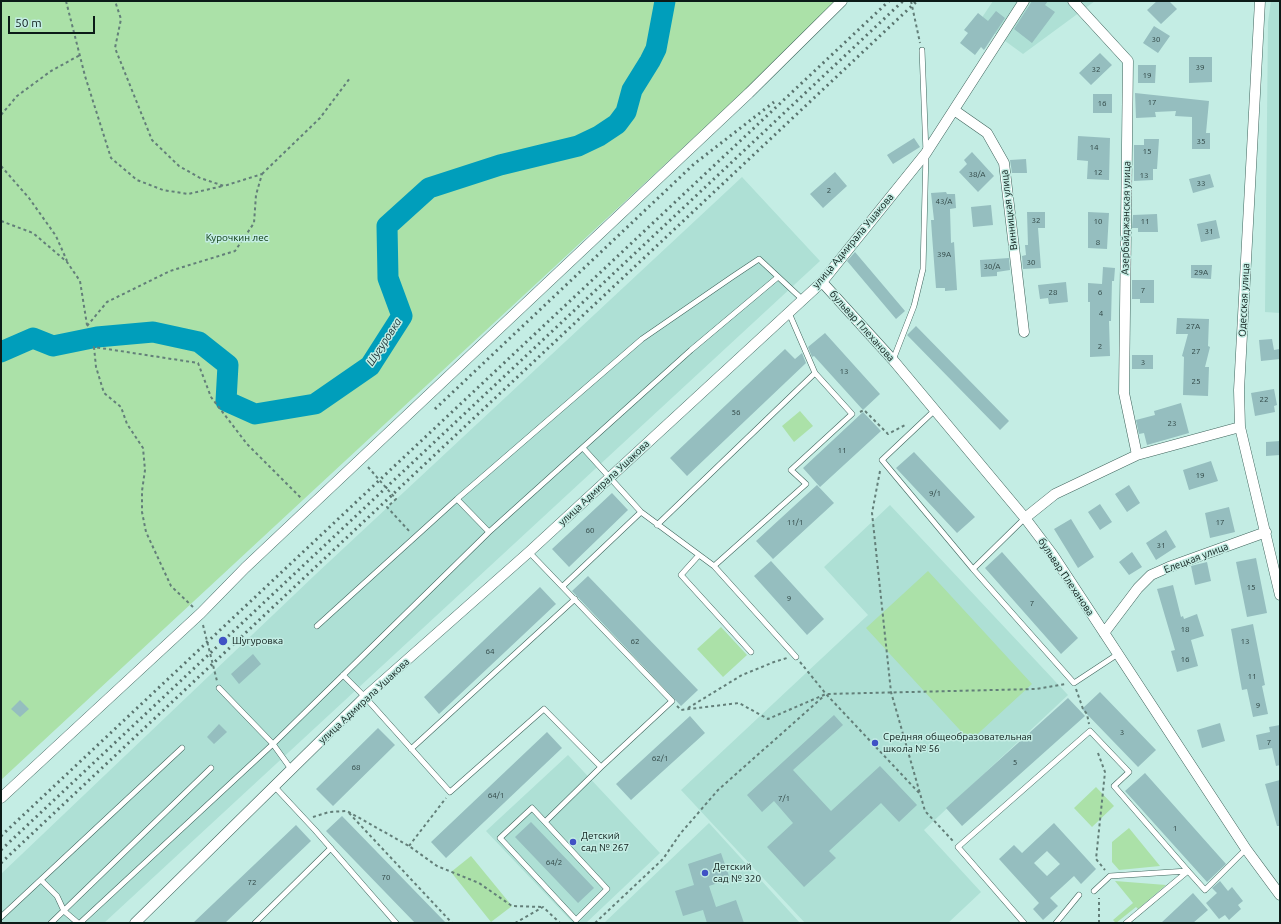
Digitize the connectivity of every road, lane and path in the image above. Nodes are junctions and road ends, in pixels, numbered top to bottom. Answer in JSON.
{"nodes":[{"id":1,"x":66,"y":1,"type":"edge"},
{"id":2,"x":115,"y":1,"type":"edge"},
{"id":3,"x":842,"y":1,"type":"edge"},
{"id":4,"x":911,"y":1,"type":"edge"},
{"id":5,"x":1024,"y":1,"type":"edge"},
{"id":6,"x":1073,"y":1,"type":"edge"},
{"id":7,"x":1260,"y":1,"type":"edge"},
{"id":8,"x":922,"y":50,"type":"joint"},
{"id":9,"x":80,"y":55,"type":"junction"},
{"id":10,"x":350,"y":78,"type":"dead end"},
{"id":11,"x":954,"y":110,"type":"junction"},
{"id":12,"x":1,"y":115,"type":"edge"},
{"id":13,"x":926,"y":153,"type":"junction"},
{"id":14,"x":1,"y":166,"type":"edge"},
{"id":15,"x":262,"y":174,"type":"junction"},
{"id":16,"x":224,"y":186,"type":"junction"},
{"id":17,"x":1,"y":221,"type":"edge"},
{"id":18,"x":68,"y":262,"type":"junction"},
{"id":19,"x":778,"y":277,"type":"junction"},
{"id":20,"x":822,"y":282,"type":"junction"},
{"id":21,"x":803,"y":300,"type":"junction"},
{"id":22,"x":789,"y":313,"type":"junction"},
{"id":23,"x":1024,"y":332,"type":"dead end"},
{"id":24,"x":893,"y":360,"type":"junction"},
{"id":25,"x":815,"y":373,"type":"junction"},
{"id":26,"x":935,"y":410,"type":"junction"},
{"id":27,"x":852,"y":414,"type":"junction"},
{"id":28,"x":908,"y":424,"type":"dead end"},
{"id":29,"x":1240,"y":427,"type":"junction"},
{"id":30,"x":583,"y":448,"type":"junction"},
{"id":31,"x":1136,"y":455,"type":"junction"},
{"id":32,"x":361,"y":460,"type":"junction"},
{"id":33,"x":882,"y":460,"type":"junction"},
{"id":34,"x":609,"y":478,"type":"junction"},
{"id":35,"x":457,"y":499,"type":"junction"},
{"id":36,"x":311,"y":508,"type":"junction"},
{"id":37,"x":641,"y":512,"type":"junction"},
{"id":38,"x":1025,"y":518,"type":"junction"},
{"id":39,"x":656,"y":525,"type":"junction"},
{"id":40,"x":489,"y":532,"type":"junction"},
{"id":41,"x":1266,"y":532,"type":"junction"},
{"id":42,"x":414,"y":537,"type":"junction"},
{"id":43,"x":529,"y":552,"type":"junction"},
{"id":44,"x":699,"y":555,"type":"junction"},
{"id":45,"x":714,"y":566,"type":"junction"},
{"id":46,"x":973,"y":569,"type":"junction"},
{"id":47,"x":563,"y":586,"type":"junction"},
{"id":48,"x":1280,"y":595,"type":"edge"},
{"id":49,"x":575,"y":599,"type":"junction"},
{"id":50,"x":201,"y":613,"type":"junction"},
{"id":51,"x":317,"y":626,"type":"dead end"},
{"id":52,"x":1104,"y":633,"type":"junction"},
{"id":53,"x":751,"y":652,"type":"dead end"},
{"id":54,"x":1118,"y":654,"type":"junction"},
{"id":55,"x":796,"y":656,"type":"junction"},
{"id":56,"x":343,"y":675,"type":"junction"},
{"id":57,"x":1074,"y":682,"type":"junction"},
{"id":58,"x":219,"y":688,"type":"joint"},
{"id":59,"x":891,"y":692,"type":"junction"},
{"id":60,"x":826,"y":694,"type":"junction"},
{"id":61,"x":365,"y":697,"type":"junction"},
{"id":62,"x":672,"y":701,"type":"junction"},
{"id":63,"x":687,"y":709,"type":"junction"},
{"id":64,"x":1090,"y":731,"type":"junction"},
{"id":65,"x":273,"y":744,"type":"junction"},
{"id":66,"x":182,"y":748,"type":"dead end"},
{"id":67,"x":411,"y":749,"type":"junction"},
{"id":68,"x":1098,"y":752,"type":"dead end"},
{"id":69,"x":600,"y":767,"type":"junction"},
{"id":70,"x":211,"y":768,"type":"dead end"},
{"id":71,"x":291,"y":769,"type":"junction"},
{"id":72,"x":274,"y":786,"type":"junction"},
{"id":73,"x":450,"y":792,"type":"junction"},
{"id":74,"x":921,"y":796,"type":"junction"},
{"id":75,"x":1,"y":798,"type":"edge"},
{"id":76,"x":347,"y":811,"type":"junction"},
{"id":77,"x":305,"y":820,"type":"junction"},
{"id":78,"x":545,"y":822,"type":"junction"},
{"id":79,"x":409,"y":846,"type":"junction"},
{"id":80,"x":958,"y":847,"type":"junction"},
{"id":81,"x":331,"y":848,"type":"junction"},
{"id":82,"x":1246,"y":849,"type":"junction"},
{"id":83,"x":1188,"y":871,"type":"junction"},
{"id":84,"x":1110,"y":876,"type":"junction"},
{"id":85,"x":41,"y":880,"type":"junction"},
{"id":86,"x":1276,"y":886,"type":"edge"},
{"id":87,"x":1094,"y":891,"type":"joint"},
{"id":88,"x":1079,"y":895,"type":"dead end"},
{"id":89,"x":1280,"y":895,"type":"edge"},
{"id":90,"x":543,"y":907,"type":"junction"},
{"id":91,"x":64,"y":911,"type":"junction"},
{"id":92,"x":1,"y":918,"type":"edge"},
{"id":93,"x":597,"y":922,"type":"edge"},
{"id":94,"x":52,"y":923,"type":"edge"},
{"id":95,"x":79,"y":923,"type":"edge"},
{"id":96,"x":135,"y":923,"type":"edge"},
{"id":97,"x":255,"y":923,"type":"edge"},
{"id":98,"x":396,"y":923,"type":"edge"},
{"id":99,"x":452,"y":923,"type":"edge"},
{"id":100,"x":515,"y":923,"type":"edge"},
{"id":101,"x":560,"y":923,"type":"edge"},
{"id":102,"x":1024,"y":923,"type":"edge"},
{"id":103,"x":1056,"y":923,"type":"edge"},
{"id":104,"x":1099,"y":923,"type":"edge"},
{"id":105,"x":1126,"y":923,"type":"edge"}],
"edges":[{"from":1,"to":9,"type":"path"},
{"from":2,"to":16,"type":"path"},
{"from":3,"to":32,"type":"street"},
{"from":4,"to":8,"type":"path"},
{"from":5,"to":11,"type":"street","name":"улица Адмирала Ушакова"},
{"from":6,"to":31,"type":"street","name":"Азербайджанская улица"},
{"from":7,"to":29,"type":"street","name":"Одесская улица"},
{"from":8,"to":13,"type":"lane"},
{"from":9,"to":12,"type":"path"},
{"from":9,"to":16,"type":"path"},
{"from":10,"to":15,"type":"path"},
{"from":11,"to":13,"type":"street","name":"улица Адмирала Ушакова"},
{"from":11,"to":23,"type":"street","name":"Винницкая улица"},
{"from":13,"to":20,"type":"street","name":"улица Адмирала Ушакова"},
{"from":13,"to":24,"type":"lane"},
{"from":14,"to":18,"type":"path"},
{"from":15,"to":16,"type":"path"},
{"from":15,"to":18,"type":"path"},
{"from":17,"to":18,"type":"path"},
{"from":19,"to":21,"type":"lane"},
{"from":19,"to":30,"type":"lane"},
{"from":19,"to":35,"type":"lane"},
{"from":20,"to":21,"type":"street","name":"улица Адмирала Ушакова"},
{"from":20,"to":24,"type":"street","name":"бульвар Плеханова"},
{"from":21,"to":22,"type":"street","name":"улица Адмирала Ушакова"},
{"from":22,"to":25,"type":"lane"},
{"from":22,"to":34,"type":"street","name":"улица Адмирала Ушакова"},
{"from":24,"to":26,"type":"street","name":"бульвар Плеханова"},
{"from":25,"to":27,"type":"lane"},
{"from":25,"to":39,"type":"lane"},
{"from":26,"to":33,"type":"lane"},
{"from":26,"to":38,"type":"street","name":"бульвар Плеханова"},
{"from":27,"to":28,"type":"path"},
{"from":27,"to":45,"type":"lane"},
{"from":29,"to":31,"type":"street"},
{"from":29,"to":41,"type":"street","name":"Одесская улица"},
{"from":30,"to":34,"type":"lane"},
{"from":30,"to":40,"type":"lane"},
{"from":31,"to":38,"type":"street"},
{"from":32,"to":36,"type":"street"},
{"from":32,"to":42,"type":"path"},
{"from":33,"to":46,"type":"lane"},
{"from":33,"to":59,"type":"path"},
{"from":34,"to":37,"type":"lane"},
{"from":34,"to":43,"type":"street","name":"улица Адмирала Ушакова"},
{"from":35,"to":40,"type":"lane"},
{"from":35,"to":42,"type":"lane"},
{"from":36,"to":50,"type":"street"},
{"from":36,"to":50,"type":"path"},
{"from":37,"to":39,"type":"lane"},
{"from":37,"to":47,"type":"lane"},
{"from":38,"to":46,"type":"lane"},
{"from":38,"to":52,"type":"street","name":"бульвар Плеханова"},
{"from":39,"to":44,"type":"lane"},
{"from":40,"to":56,"type":"lane"},
{"from":41,"to":48,"type":"street","name":"Одесская улица"},
{"from":41,"to":52,"type":"street","name":"Елецкая улица"},
{"from":42,"to":51,"type":"lane"},
{"from":43,"to":47,"type":"lane"},
{"from":43,"to":61,"type":"street","name":"улица Адмирала Ушакова"},
{"from":44,"to":45,"type":"lane"},
{"from":44,"to":53,"type":"lane"},
{"from":45,"to":55,"type":"lane"},
{"from":46,"to":57,"type":"lane"},
{"from":47,"to":49,"type":"lane"},
{"from":49,"to":62,"type":"lane"},
{"from":49,"to":67,"type":"lane"},
{"from":50,"to":58,"type":"path"},
{"from":50,"to":75,"type":"street"},
{"from":52,"to":54,"type":"street","name":"бульвар Плеханова"},
{"from":54,"to":57,"type":"lane"},
{"from":54,"to":82,"type":"street","name":"бульвар Плеханова"},
{"from":55,"to":60,"type":"path"},
{"from":55,"to":63,"type":"path"},
{"from":56,"to":61,"type":"lane"},
{"from":56,"to":65,"type":"lane"},
{"from":57,"to":59,"type":"path"},
{"from":57,"to":64,"type":"path"},
{"from":58,"to":65,"type":"lane"},
{"from":59,"to":60,"type":"path"},
{"from":59,"to":74,"type":"path"},
{"from":60,"to":63,"type":"path"},
{"from":60,"to":74,"type":"path"},
{"from":60,"to":93,"type":"path"},
{"from":61,"to":67,"type":"lane"},
{"from":61,"to":71,"type":"street","name":"улица Адмирала Ушакова"},
{"from":62,"to":63,"type":"path"},
{"from":62,"to":69,"type":"lane"},
{"from":64,"to":80,"type":"lane"},
{"from":64,"to":83,"type":"lane"},
{"from":65,"to":71,"type":"lane"},
{"from":65,"to":95,"type":"lane"},
{"from":66,"to":85,"type":"lane"},
{"from":67,"to":73,"type":"lane"},
{"from":68,"to":84,"type":"path"},
{"from":69,"to":73,"type":"lane"},
{"from":69,"to":78,"type":"lane"},
{"from":70,"to":91,"type":"lane"},
{"from":71,"to":72,"type":"street","name":"улица Адмирала Ушакова"},
{"from":72,"to":77,"type":"lane"},
{"from":72,"to":96,"type":"street","name":"улица Адмирала Ушакова"},
{"from":73,"to":79,"type":"path"},
{"from":74,"to":80,"type":"path"},
{"from":76,"to":77,"type":"path"},
{"from":76,"to":79,"type":"path"},
{"from":76,"to":99,"type":"path"},
{"from":77,"to":81,"type":"lane"},
{"from":78,"to":78,"type":"lane"},
{"from":79,"to":90,"type":"path"},
{"from":80,"to":102,"type":"lane"},
{"from":81,"to":97,"type":"lane"},
{"from":81,"to":98,"type":"lane"},
{"from":82,"to":83,"type":"lane"},
{"from":82,"to":86,"type":"street","name":"бульвар Плеханова"},
{"from":83,"to":84,"type":"lane"},
{"from":83,"to":105,"type":"lane"},
{"from":84,"to":87,"type":"lane"},
{"from":85,"to":91,"type":"lane"},
{"from":85,"to":92,"type":"lane"},
{"from":86,"to":89,"type":"street","name":"бульвар Плеханова"},
{"from":87,"to":104,"type":"path"},
{"from":88,"to":103,"type":"lane"},
{"from":90,"to":100,"type":"path"},
{"from":90,"to":101,"type":"path"},
{"from":91,"to":94,"type":"lane"},
{"from":91,"to":95,"type":"lane"}]}
